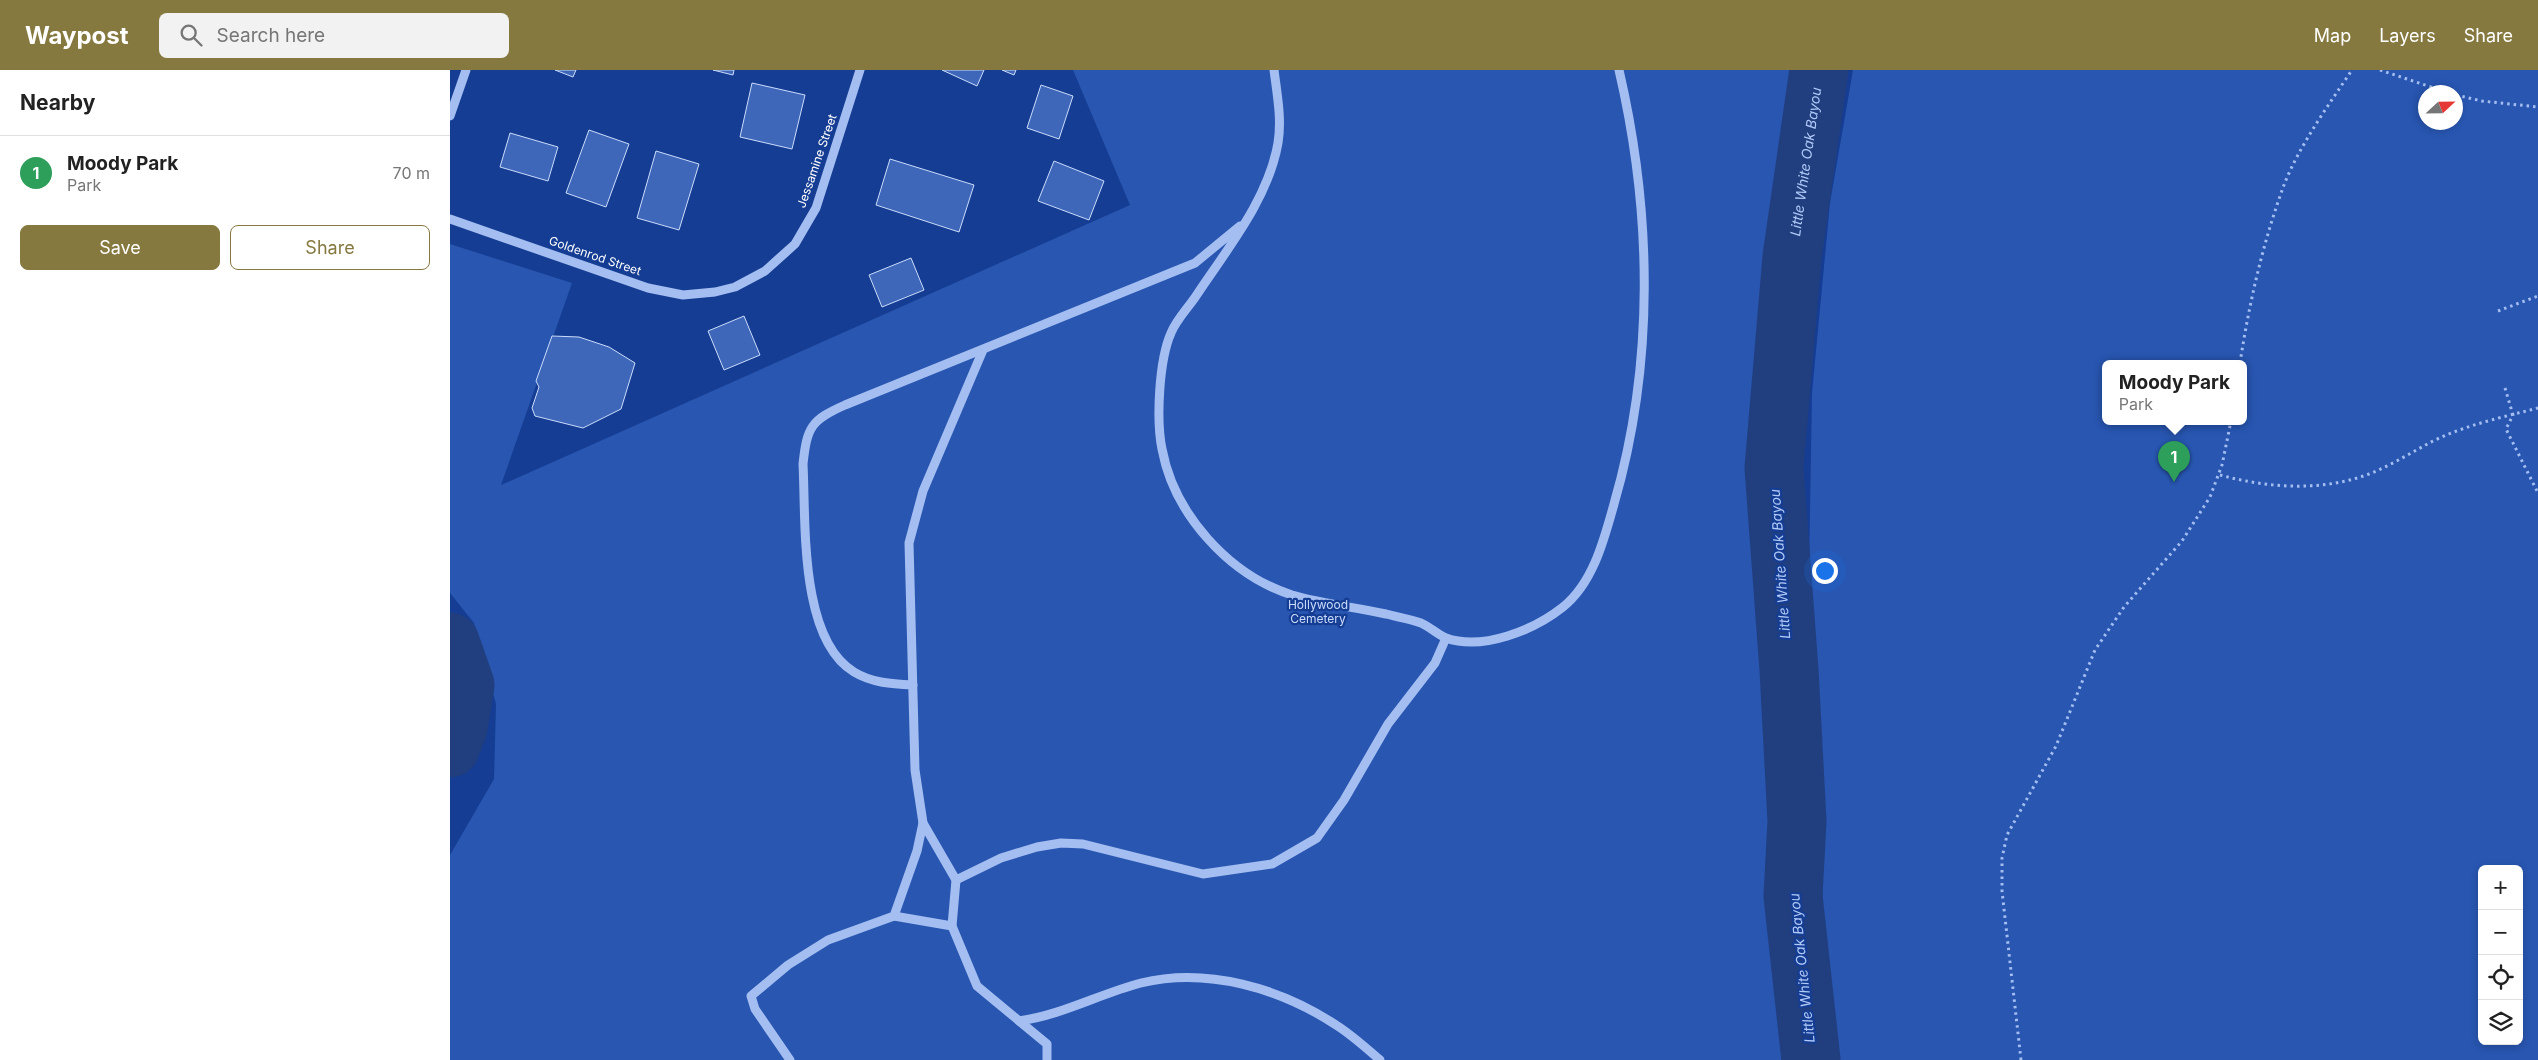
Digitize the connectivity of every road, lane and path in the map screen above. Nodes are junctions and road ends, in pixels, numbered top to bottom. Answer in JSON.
{"nodes":[{"id":1,"x":466,"y":70,"type":"edge"},
{"id":2,"x":860,"y":70,"type":"edge"},
{"id":3,"x":1274,"y":70,"type":"edge"},
{"id":4,"x":1619,"y":70,"type":"edge"},
{"id":5,"x":2352,"y":70,"type":"edge"},
{"id":6,"x":2380,"y":70,"type":"edge"},
{"id":7,"x":2425,"y":85,"type":"edge"},
{"id":8,"x":2463,"y":97,"type":"edge"},
{"id":9,"x":2538,"y":106,"type":"edge"},
{"id":10,"x":450,"y":116,"type":"edge"},
{"id":11,"x":1248,"y":219,"type":"junction"},
{"id":12,"x":450,"y":220,"type":"edge"},
{"id":13,"x":735,"y":287,"type":"joint"},
{"id":14,"x":2538,"y":296,"type":"edge"},
{"id":15,"x":2498,"y":311,"type":"dead end"},
{"id":16,"x":982,"y":350,"type":"junction"},
{"id":17,"x":2240,"y":360,"type":"edge"},
{"id":18,"x":2504,"y":388,"type":"dead end"},
{"id":19,"x":2538,"y":408,"type":"edge"},
{"id":20,"x":2513,"y":415,"type":"junction"},
{"id":21,"x":2230,"y":425,"type":"edge"},
{"id":22,"x":2220,"y":475,"type":"junction"},
{"id":23,"x":2538,"y":493,"type":"edge"},
{"id":24,"x":1446,"y":638,"type":"junction"},
{"id":25,"x":913,"y":685,"type":"junction"},
{"id":26,"x":923,"y":824,"type":"junction"},
{"id":27,"x":956,"y":880,"type":"junction"},
{"id":28,"x":894,"y":916,"type":"junction"},
{"id":29,"x":952,"y":926,"type":"junction"},
{"id":30,"x":1018,"y":1021,"type":"junction"},
{"id":31,"x":790,"y":1060,"type":"edge"},
{"id":32,"x":1047,"y":1060,"type":"edge"},
{"id":33,"x":1380,"y":1060,"type":"edge"},
{"id":34,"x":2021,"y":1060,"type":"edge"}],
"edges":[{"from":1,"to":10,"type":"street"},
{"from":2,"to":13,"type":"street","name":"Jessamine Street"},
{"from":3,"to":11,"type":"street"},
{"from":4,"to":24,"type":"street"},
{"from":5,"to":17,"type":"path"},
{"from":6,"to":7,"type":"path"},
{"from":8,"to":9,"type":"path"},
{"from":11,"to":16,"type":"street"},
{"from":11,"to":24,"type":"street"},
{"from":12,"to":13,"type":"street","name":"Goldenrod Street"},
{"from":14,"to":15,"type":"path"},
{"from":16,"to":25,"type":"street"},
{"from":16,"to":25,"type":"street"},
{"from":18,"to":20,"type":"path"},
{"from":19,"to":20,"type":"path"},
{"from":20,"to":22,"type":"path"},
{"from":20,"to":23,"type":"path"},
{"from":21,"to":22,"type":"path"},
{"from":22,"to":34,"type":"path"},
{"from":24,"to":27,"type":"street"},
{"from":25,"to":26,"type":"street"},
{"from":26,"to":27,"type":"street"},
{"from":26,"to":28,"type":"street"},
{"from":27,"to":29,"type":"street"},
{"from":28,"to":29,"type":"street"},
{"from":28,"to":31,"type":"street"},
{"from":29,"to":30,"type":"street"},
{"from":30,"to":32,"type":"street"},
{"from":30,"to":33,"type":"street"}]}
